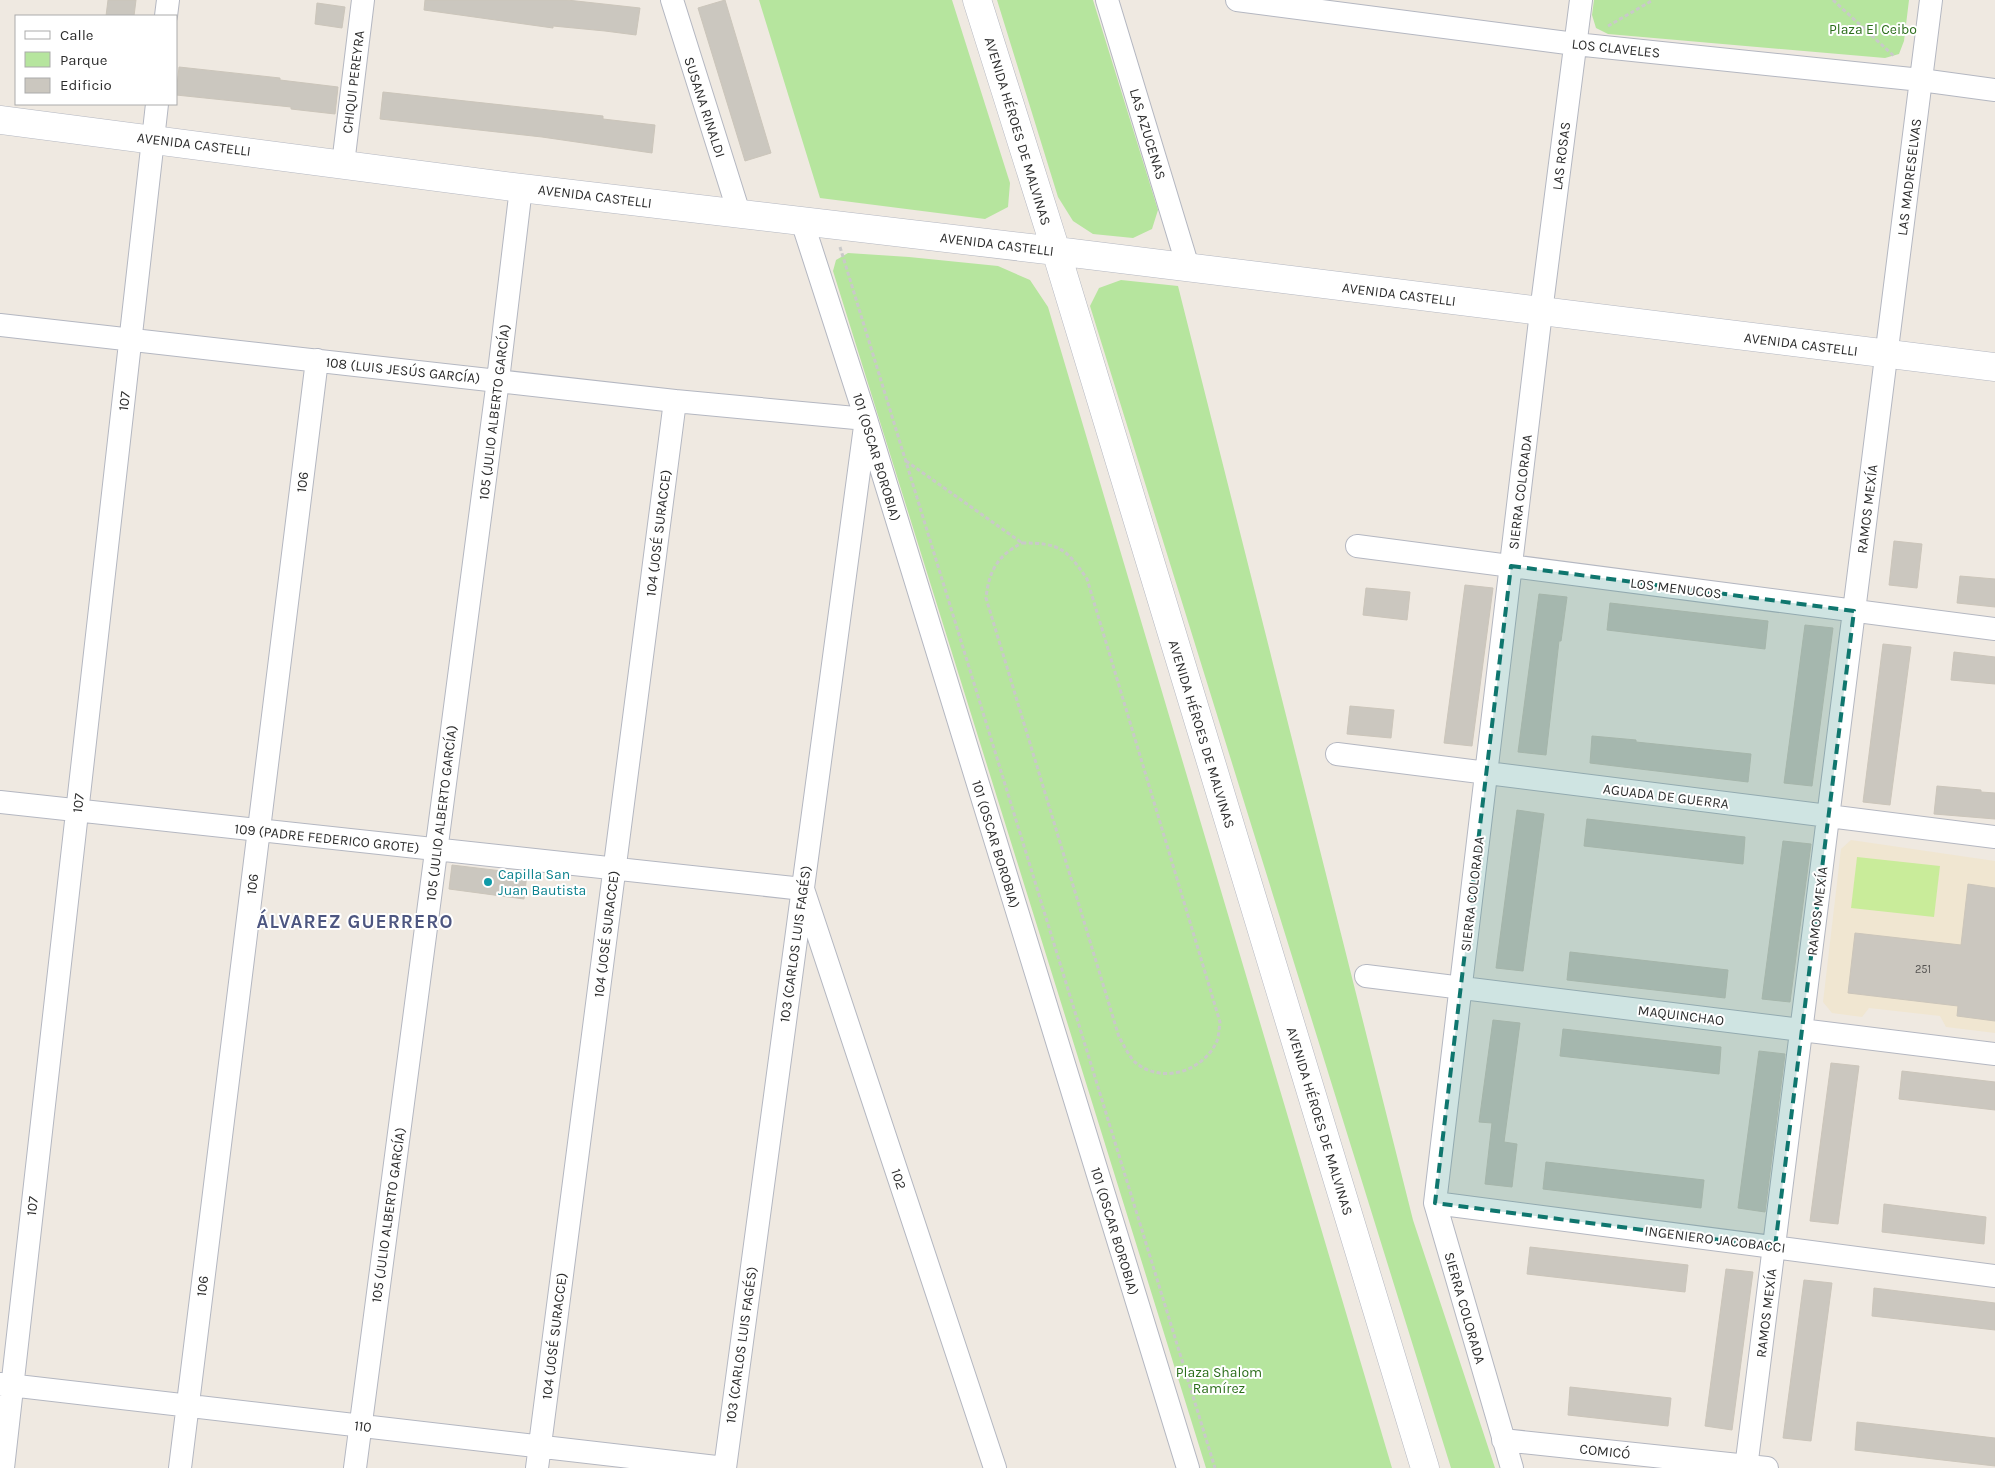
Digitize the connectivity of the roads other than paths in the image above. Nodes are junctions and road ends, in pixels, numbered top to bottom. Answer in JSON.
{"nodes":[{"id":1,"x":168,"y":0,"type":"edge"},
{"id":2,"x":363,"y":0,"type":"edge"},
{"id":3,"x":672,"y":0,"type":"edge"},
{"id":4,"x":977,"y":0,"type":"edge"},
{"id":5,"x":1107,"y":0,"type":"edge"},
{"id":6,"x":1239,"y":0,"type":"edge"},
{"id":7,"x":1581,"y":0,"type":"edge"},
{"id":8,"x":1931,"y":0,"type":"edge"},
{"id":9,"x":166,"y":15,"type":"edge"},
{"id":10,"x":1575,"y":44,"type":"junction"},
{"id":11,"x":1921,"y":80,"type":"junction"},
{"id":12,"x":1995,"y":90,"type":"edge"},
{"id":13,"x":157,"y":105,"type":"edge"},
{"id":14,"x":0,"y":120,"type":"edge"},
{"id":15,"x":154,"y":138,"type":"junction"},
{"id":16,"x":343,"y":164,"type":"junction"},
{"id":17,"x":521,"y":188,"type":"junction"},
{"id":18,"x":739,"y":213,"type":"junction"},
{"id":19,"x":802,"y":221,"type":"junction"},
{"id":20,"x":1056,"y":251,"type":"junction"},
{"id":21,"x":1188,"y":267,"type":"junction"},
{"id":22,"x":1541,"y":312,"type":"junction"},
{"id":23,"x":0,"y":325,"type":"edge"},
{"id":24,"x":131,"y":339,"type":"junction"},
{"id":25,"x":1886,"y":354,"type":"junction"},
{"id":26,"x":317,"y":360,"type":"junction"},
{"id":27,"x":1995,"y":367,"type":"edge"},
{"id":28,"x":498,"y":380,"type":"junction"},
{"id":29,"x":675,"y":401,"type":"junction"},
{"id":30,"x":866,"y":419,"type":"junction"},
{"id":31,"x":1357,"y":546,"type":"dead end"},
{"id":32,"x":1511,"y":566,"type":"junction"},
{"id":33,"x":1854,"y":611,"type":"junction"},
{"id":34,"x":1995,"y":629,"type":"edge"},
{"id":35,"x":1337,"y":754,"type":"dead end"},
{"id":36,"x":1486,"y":773,"type":"junction"},
{"id":37,"x":0,"y":802,"type":"edge"},
{"id":38,"x":77,"y":810,"type":"junction"},
{"id":39,"x":1829,"y":816,"type":"junction"},
{"id":40,"x":259,"y":830,"type":"junction"},
{"id":41,"x":1995,"y":838,"type":"edge"},
{"id":42,"x":436,"y":850,"type":"junction"},
{"id":43,"x":615,"y":869,"type":"junction"},
{"id":44,"x":802,"y":889,"type":"junction"},
{"id":45,"x":1366,"y":976,"type":"dead end"},
{"id":46,"x":1460,"y":988,"type":"junction"},
{"id":47,"x":1802,"y":1030,"type":"junction"},
{"id":48,"x":1995,"y":1054,"type":"edge"},
{"id":49,"x":1435,"y":1203,"type":"junction"},
{"id":50,"x":1775,"y":1247,"type":"junction"},
{"id":51,"x":1995,"y":1276,"type":"edge"},
{"id":52,"x":6,"y":1384,"type":"edge"},
{"id":53,"x":187,"y":1406,"type":"junction"},
{"id":54,"x":361,"y":1426,"type":"junction"},
{"id":55,"x":1503,"y":1440,"type":"junction"},
{"id":56,"x":538,"y":1457,"type":"edge"},
{"id":57,"x":1753,"y":1467,"type":"edge"},
{"id":58,"x":3,"y":1468,"type":"edge"},
{"id":59,"x":180,"y":1468,"type":"edge"},
{"id":60,"x":355,"y":1468,"type":"edge"},
{"id":61,"x":725,"y":1468,"type":"edge"},
{"id":62,"x":995,"y":1468,"type":"edge"},
{"id":63,"x":1188,"y":1468,"type":"edge"},
{"id":64,"x":1425,"y":1468,"type":"edge"},
{"id":65,"x":1512,"y":1468,"type":"edge"}],
"edges":[{"from":1,"to":9,"type":"street"},
{"from":2,"to":16,"type":"street","name":"CHIQUI PEREYRA"},
{"from":3,"to":18,"type":"street","name":"SUSANA RINALDI"},
{"from":4,"to":20,"type":"main road","name":"AVENIDA HÉROES DE MALVINAS"},
{"from":5,"to":21,"type":"street","name":"LAS AZUCENAS"},
{"from":6,"to":10,"type":"street","name":"LOS CLAVELES"},
{"from":7,"to":10,"type":"street","name":"LAS ROSAS"},
{"from":8,"to":11,"type":"street","name":"LAS MADRESELVAS"},
{"from":10,"to":11,"type":"street","name":"LOS CLAVELES"},
{"from":10,"to":22,"type":"street","name":"LAS ROSAS"},
{"from":11,"to":12,"type":"street","name":"LOS CLAVELES"},
{"from":11,"to":25,"type":"street","name":"LAS MADRESELVAS"},
{"from":13,"to":15,"type":"street","name":"107"},
{"from":14,"to":15,"type":"main road","name":"AVENIDA CASTELLI"},
{"from":15,"to":16,"type":"main road","name":"AVENIDA CASTELLI"},
{"from":15,"to":24,"type":"street","name":"107"},
{"from":16,"to":17,"type":"main road","name":"AVENIDA CASTELLI"},
{"from":17,"to":18,"type":"main road","name":"AVENIDA CASTELLI"},
{"from":17,"to":28,"type":"street","name":"105 (JULIO ALBERTO GARCÍA)"},
{"from":18,"to":19,"type":"main road","name":"AVENIDA CASTELLI"},
{"from":19,"to":20,"type":"main road","name":"AVENIDA CASTELLI"},
{"from":19,"to":30,"type":"street","name":"101 (OSCAR BOROBIA)"},
{"from":20,"to":21,"type":"main road","name":"AVENIDA CASTELLI"},
{"from":20,"to":64,"type":"main road","name":"AVENIDA HÉROES DE MALVINAS"},
{"from":21,"to":22,"type":"main road","name":"AVENIDA CASTELLI"},
{"from":22,"to":25,"type":"main road","name":"AVENIDA CASTELLI"},
{"from":22,"to":32,"type":"street","name":"SIERRA COLORADA"},
{"from":23,"to":24,"type":"street","name":"108 (LUIS JESÚS GARCÍA)"},
{"from":24,"to":26,"type":"street","name":"108 (LUIS JESÚS GARCÍA)"},
{"from":24,"to":38,"type":"street","name":"107"},
{"from":25,"to":27,"type":"main road","name":"AVENIDA CASTELLI"},
{"from":25,"to":33,"type":"street","name":"RAMOS MEXÍA"},
{"from":26,"to":28,"type":"street","name":"108 (LUIS JESÚS GARCÍA)"},
{"from":26,"to":40,"type":"street","name":"106"},
{"from":28,"to":29,"type":"street","name":"108 (LUIS JESÚS GARCÍA)"},
{"from":28,"to":42,"type":"street","name":"105 (JULIO ALBERTO GARCÍA)"},
{"from":29,"to":30,"type":"street","name":"108 (LUIS JESÚS GARCÍA)"},
{"from":29,"to":43,"type":"street","name":"104 (JOSÉ SURACCE)"},
{"from":30,"to":44,"type":"street","name":"103 (CARLOS LUIS FAGÉS)"},
{"from":30,"to":63,"type":"street","name":"101 (OSCAR BOROBIA)"},
{"from":31,"to":32,"type":"street","name":"LOS MENUCOS"},
{"from":32,"to":33,"type":"street","name":"LOS MENUCOS"},
{"from":32,"to":36,"type":"street","name":"SIERRA COLORADA"},
{"from":33,"to":34,"type":"street","name":"LOS MENUCOS"},
{"from":33,"to":39,"type":"street","name":"RAMOS MEXÍA"},
{"from":35,"to":36,"type":"street","name":"AGUADA DE GUERRA"},
{"from":36,"to":39,"type":"street","name":"AGUADA DE GUERRA"},
{"from":36,"to":46,"type":"street","name":"SIERRA COLORADA"},
{"from":37,"to":38,"type":"street","name":"109 (PADRE FEDERICO GROTE)"},
{"from":38,"to":40,"type":"street","name":"109 (PADRE FEDERICO GROTE)"},
{"from":38,"to":52,"type":"street","name":"107"},
{"from":39,"to":41,"type":"street","name":"AGUADA DE GUERRA"},
{"from":39,"to":47,"type":"street","name":"RAMOS MEXÍA"},
{"from":40,"to":42,"type":"street","name":"109 (PADRE FEDERICO GROTE)"},
{"from":40,"to":53,"type":"street","name":"106"},
{"from":42,"to":43,"type":"street","name":"109 (PADRE FEDERICO GROTE)"},
{"from":42,"to":54,"type":"street","name":"105 (JULIO ALBERTO GARCÍA)"},
{"from":43,"to":44,"type":"street","name":"109 (PADRE FEDERICO GROTE)"},
{"from":43,"to":56,"type":"street","name":"104 (JOSÉ SURACCE)"},
{"from":44,"to":61,"type":"street","name":"103 (CARLOS LUIS FAGÉS)"},
{"from":44,"to":62,"type":"street","name":"102"},
{"from":45,"to":46,"type":"street","name":"MAQUINCHAO"},
{"from":46,"to":47,"type":"street","name":"MAQUINCHAO"},
{"from":46,"to":49,"type":"street","name":"SIERRA COLORADA"},
{"from":47,"to":48,"type":"street","name":"MAQUINCHAO"},
{"from":47,"to":50,"type":"street","name":"RAMOS MEXÍA"},
{"from":49,"to":50,"type":"street","name":"INGENIERO JACOBACCI"},
{"from":49,"to":55,"type":"street","name":"SIERRA COLORADA"},
{"from":50,"to":51,"type":"street","name":"INGENIERO JACOBACCI"},
{"from":50,"to":57,"type":"street","name":"RAMOS MEXÍA"},
{"from":52,"to":53,"type":"street","name":"110"},
{"from":52,"to":58,"type":"street","name":"107"},
{"from":53,"to":54,"type":"street","name":"110"},
{"from":53,"to":59,"type":"street","name":"106"},
{"from":54,"to":56,"type":"street","name":"110"},
{"from":54,"to":60,"type":"street","name":"105 (JULIO ALBERTO GARCÍA)"},
{"from":55,"to":57,"type":"street","name":"COMICÓ"},
{"from":55,"to":65,"type":"street","name":"SIERRA COLORADA"},
{"from":56,"to":61,"type":"street","name":"110"}]}
